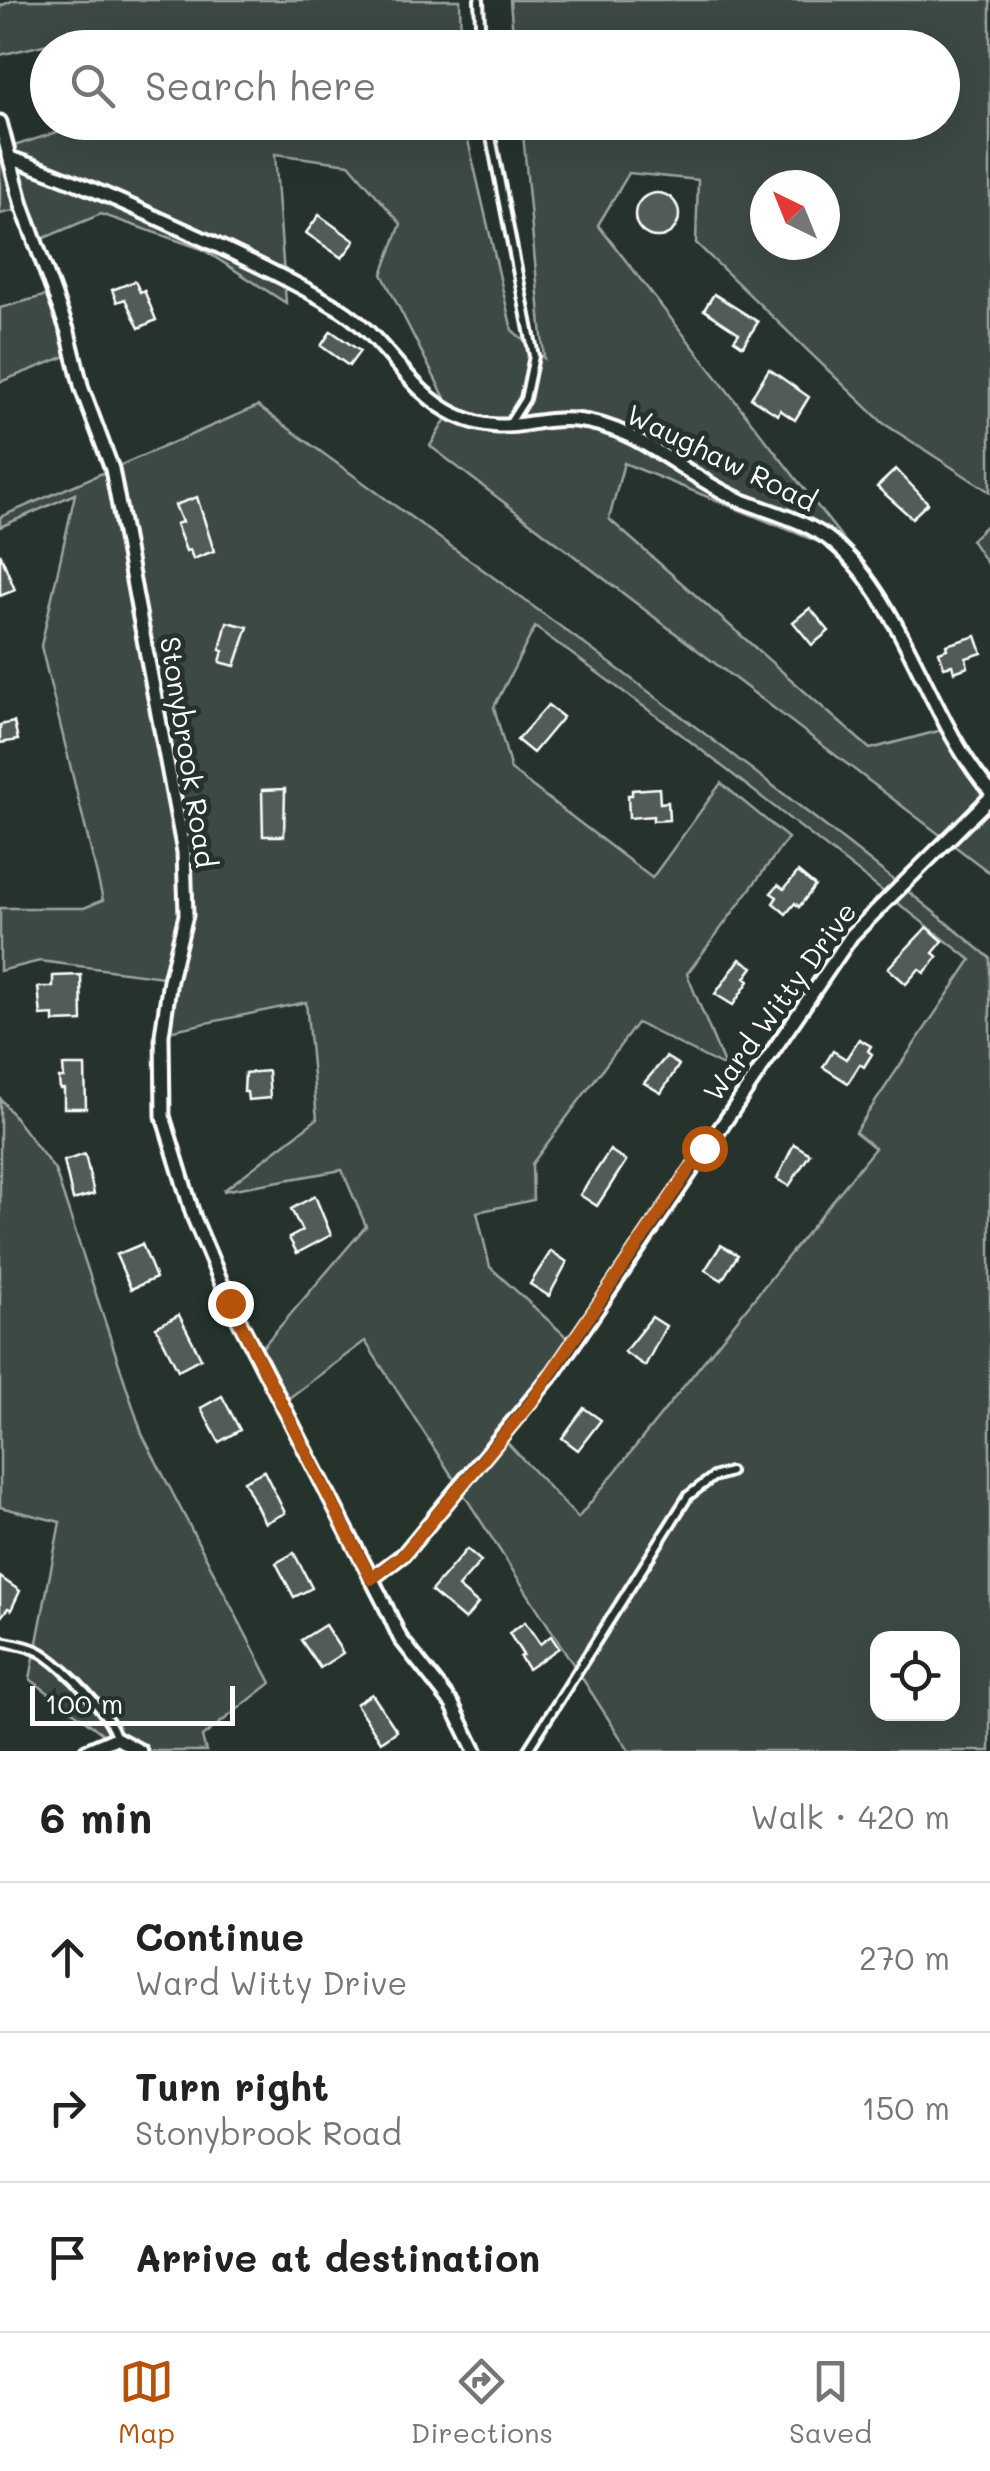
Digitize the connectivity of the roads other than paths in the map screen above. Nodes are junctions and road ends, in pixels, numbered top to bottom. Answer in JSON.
{"nodes":[{"id":1,"x":479,"y":0,"type":"edge"},
{"id":2,"x":480,"y":30,"type":"edge"},
{"id":3,"x":0,"y":122,"type":"edge"},
{"id":4,"x":492,"y":140,"type":"edge"},
{"id":5,"x":10,"y":158,"type":"junction"},
{"id":6,"x":508,"y":427,"type":"junction"},
{"id":7,"x":990,"y":795,"type":"edge"},
{"id":8,"x":730,"y":1472,"type":"dead end"},
{"id":9,"x":371,"y":1579,"type":"junction"},
{"id":10,"x":0,"y":1641,"type":"edge"},
{"id":11,"x":116,"y":1738,"type":"junction"},
{"id":12,"x":86,"y":1751,"type":"edge"},
{"id":13,"x":140,"y":1751,"type":"edge"},
{"id":14,"x":475,"y":1751,"type":"edge"},
{"id":15,"x":528,"y":1751,"type":"edge"}],
"edges":[{"from":1,"to":2,"type":"lane"},
{"from":3,"to":5,"type":"street","name":"Stonybrook Road"},
{"from":4,"to":6,"type":"lane"},
{"from":5,"to":6,"type":"street","name":"Waughaw Road"},
{"from":5,"to":9,"type":"street","name":"Stonybrook Road"},
{"from":6,"to":7,"type":"street","name":"Waughaw Road"},
{"from":7,"to":9,"type":"street","name":"Ward Witty Drive"},
{"from":8,"to":15,"type":"lane"},
{"from":9,"to":14,"type":"street","name":"Stonybrook Road"},
{"from":10,"to":11,"type":"lane"},
{"from":11,"to":12,"type":"street"},
{"from":11,"to":13,"type":"street"}]}
